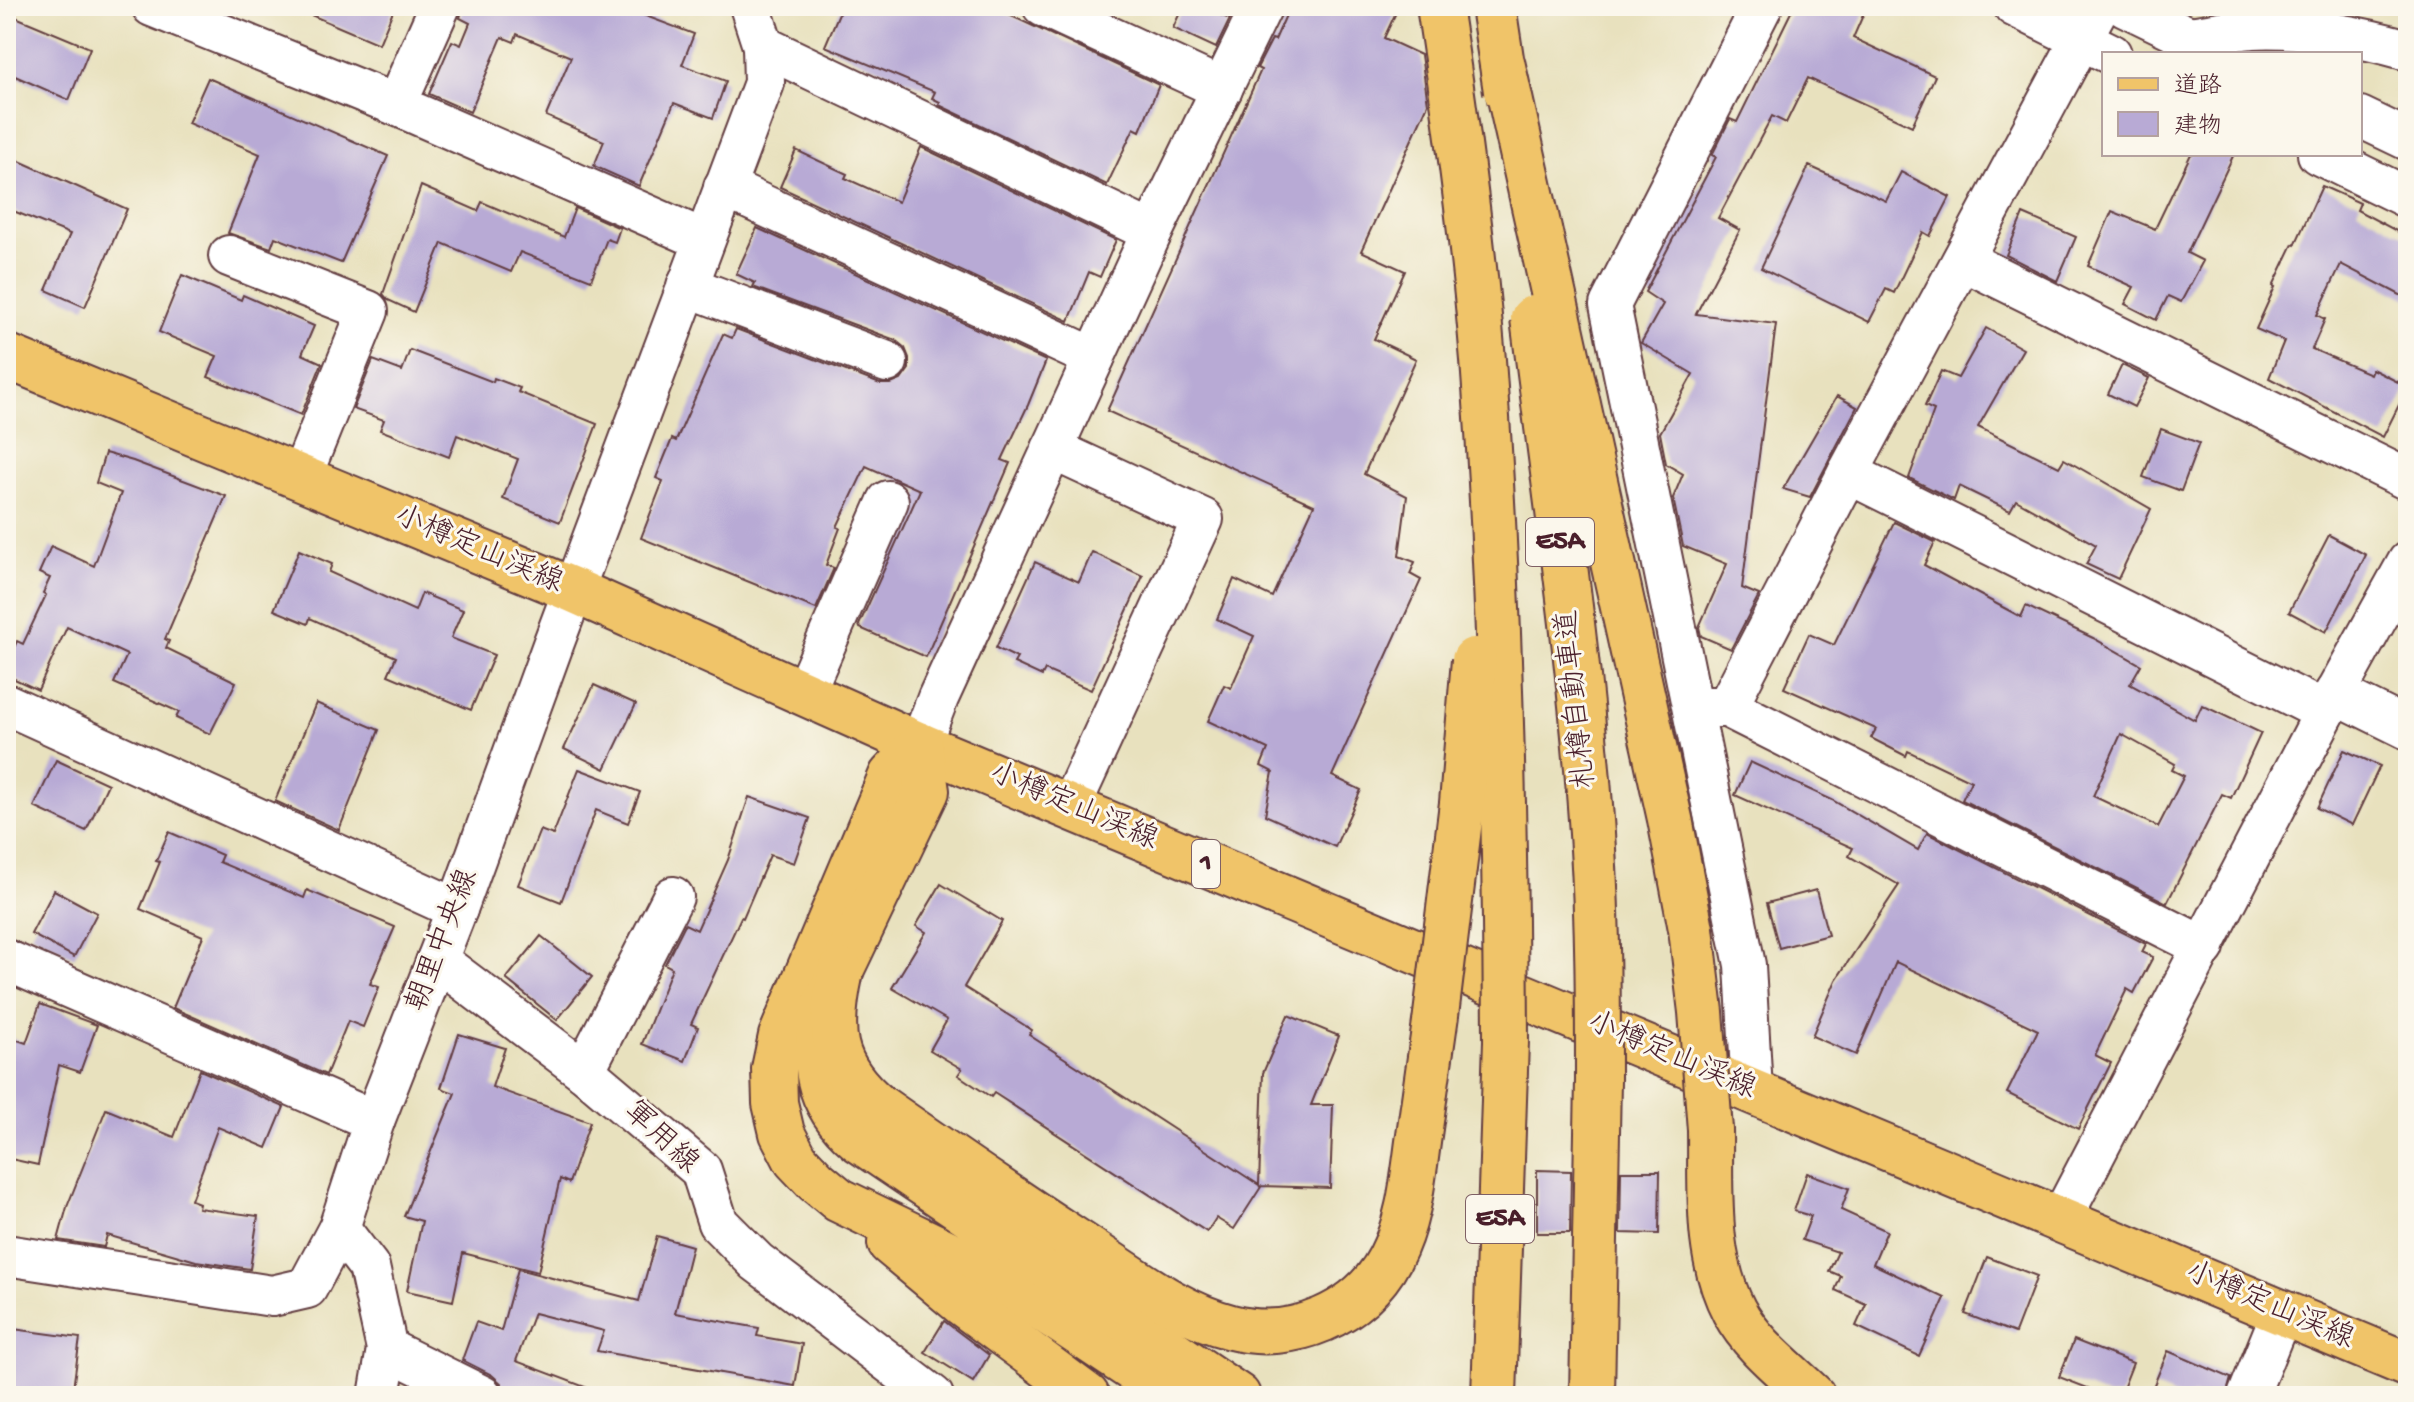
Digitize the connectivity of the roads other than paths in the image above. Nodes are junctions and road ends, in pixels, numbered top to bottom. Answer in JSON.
{"nodes":[{"id":1,"x":152,"y":6,"type":"edge"},
{"id":2,"x":440,"y":6,"type":"edge"},
{"id":3,"x":1043,"y":6,"type":"edge"},
{"id":4,"x":1262,"y":6,"type":"edge"},
{"id":5,"x":1439,"y":6,"type":"edge"},
{"id":6,"x":1493,"y":6,"type":"edge"},
{"id":7,"x":1762,"y":6,"type":"edge"},
{"id":8,"x":2014,"y":6,"type":"edge"},
{"id":9,"x":2125,"y":6,"type":"edge"},
{"id":10,"x":200,"y":15,"type":"edge"},
{"id":11,"x":762,"y":20,"type":"edge"},
{"id":12,"x":2095,"y":32,"type":"edge"},
{"id":13,"x":2189,"y":37,"type":"junction"},
{"id":14,"x":2408,"y":50,"type":"edge"},
{"id":15,"x":2221,"y":52,"type":"edge"},
{"id":16,"x":1502,"y":62,"type":"junction"},
{"id":17,"x":1222,"y":89,"type":"junction"},
{"id":18,"x":396,"y":105,"type":"junction"},
{"id":19,"x":2362,"y":118,"type":"edge"},
{"id":20,"x":2408,"y":140,"type":"edge"},
{"id":21,"x":1460,"y":143,"type":"junction"},
{"id":22,"x":2322,"y":156,"type":"edge"},
{"id":23,"x":724,"y":187,"type":"junction"},
{"id":24,"x":2408,"y":198,"type":"edge"},
{"id":25,"x":1152,"y":232,"type":"junction"},
{"id":26,"x":704,"y":240,"type":"junction"},
{"id":27,"x":229,"y":256,"type":"dead end"},
{"id":28,"x":1963,"y":260,"type":"junction"},
{"id":29,"x":687,"y":286,"type":"junction"},
{"id":30,"x":6,"y":356,"type":"edge"},
{"id":31,"x":1094,"y":358,"type":"junction"},
{"id":32,"x":887,"y":362,"type":"dead end"},
{"id":33,"x":1052,"y":449,"type":"junction"},
{"id":34,"x":1848,"y":473,"type":"junction"},
{"id":35,"x":301,"y":477,"type":"junction"},
{"id":36,"x":2408,"y":480,"type":"edge"},
{"id":37,"x":888,"y":501,"type":"dead end"},
{"id":38,"x":2408,"y":562,"type":"edge"},
{"id":39,"x":573,"y":590,"type":"junction"},
{"id":40,"x":804,"y":693,"type":"junction"},
{"id":41,"x":2330,"y":703,"type":"junction"},
{"id":42,"x":6,"y":704,"type":"edge"},
{"id":43,"x":1710,"y":707,"type":"junction"},
{"id":44,"x":2408,"y":729,"type":"edge"},
{"id":45,"x":920,"y":745,"type":"junction"},
{"id":46,"x":1070,"y":807,"type":"junction"},
{"id":47,"x":673,"y":897,"type":"dead end"},
{"id":48,"x":457,"y":909,"type":"junction"},
{"id":49,"x":2204,"y":947,"type":"junction"},
{"id":50,"x":6,"y":960,"type":"edge"},
{"id":51,"x":437,"y":960,"type":"junction"},
{"id":52,"x":841,"y":971,"type":"junction"},
{"id":53,"x":584,"y":1071,"type":"junction"},
{"id":54,"x":1752,"y":1091,"type":"junction"},
{"id":55,"x":374,"y":1121,"type":"junction"},
{"id":56,"x":839,"y":1200,"type":"junction"},
{"id":57,"x":2061,"y":1219,"type":"junction"},
{"id":58,"x":339,"y":1228,"type":"junction"},
{"id":59,"x":6,"y":1255,"type":"edge"},
{"id":60,"x":2282,"y":1312,"type":"junction"},
{"id":61,"x":387,"y":1349,"type":"junction"},
{"id":62,"x":2408,"y":1365,"type":"edge"},
{"id":63,"x":379,"y":1396,"type":"edge"},
{"id":64,"x":482,"y":1396,"type":"edge"},
{"id":65,"x":933,"y":1396,"type":"edge"},
{"id":66,"x":1087,"y":1396,"type":"edge"},
{"id":67,"x":1173,"y":1396,"type":"edge"},
{"id":68,"x":1238,"y":1396,"type":"edge"},
{"id":69,"x":1494,"y":1396,"type":"edge"},
{"id":70,"x":1592,"y":1396,"type":"edge"},
{"id":71,"x":1813,"y":1396,"type":"edge"},
{"id":72,"x":2248,"y":1396,"type":"edge"}],
"edges":[{"from":1,"to":10,"type":"street"},
{"from":2,"to":18,"type":"street"},
{"from":3,"to":17,"type":"street"},
{"from":4,"to":17,"type":"street"},
{"from":5,"to":21,"type":"main road","number":"E5A","bridge":true},
{"from":6,"to":16,"type":"main road","name":"札樽自動車道","number":"E5A","bridge":true},
{"from":7,"to":43,"type":"street"},
{"from":8,"to":12,"type":"street"},
{"from":9,"to":13,"type":"street"},
{"from":10,"to":18,"type":"street"},
{"from":11,"to":23,"type":"street","name":"朝里中央線"},
{"from":11,"to":25,"type":"street"},
{"from":12,"to":28,"type":"street"},
{"from":13,"to":14,"type":"street"},
{"from":13,"to":15,"type":"street"},
{"from":16,"to":70,"type":"main road","name":"札樽自動車道","number":"E5A","bridge":true},
{"from":16,"to":71,"type":"main road","bridge":true},
{"from":17,"to":25,"type":"street"},
{"from":18,"to":26,"type":"street"},
{"from":19,"to":20,"type":"street"},
{"from":21,"to":52,"type":"main road","bridge":true},
{"from":21,"to":69,"type":"main road","number":"E5A","bridge":true},
{"from":22,"to":24,"type":"street"},
{"from":23,"to":26,"type":"street","name":"朝里中央線"},
{"from":23,"to":31,"type":"street"},
{"from":25,"to":31,"type":"street"},
{"from":26,"to":29,"type":"street","name":"朝里中央線"},
{"from":27,"to":35,"type":"street"},
{"from":28,"to":34,"type":"street"},
{"from":28,"to":36,"type":"street"},
{"from":29,"to":32,"type":"street"},
{"from":29,"to":39,"type":"street","name":"朝里中央線"},
{"from":30,"to":35,"type":"main road","name":"小樽定山渓線","number":"1"},
{"from":31,"to":33,"type":"street"},
{"from":33,"to":45,"type":"street"},
{"from":33,"to":46,"type":"street"},
{"from":34,"to":41,"type":"street"},
{"from":34,"to":43,"type":"street"},
{"from":35,"to":39,"type":"main road","name":"小樽定山渓線","number":"1"},
{"from":37,"to":40,"type":"street"},
{"from":38,"to":41,"type":"street"},
{"from":39,"to":40,"type":"main road","name":"小樽定山渓線","number":"1"},
{"from":39,"to":48,"type":"street","name":"朝里中央線"},
{"from":40,"to":45,"type":"main road","name":"小樽定山渓線","number":"1"},
{"from":41,"to":44,"type":"street"},
{"from":41,"to":49,"type":"street"},
{"from":42,"to":48,"type":"street"},
{"from":43,"to":49,"type":"street"},
{"from":43,"to":54,"type":"street"},
{"from":45,"to":46,"type":"main road","name":"小樽定山渓線","number":"1"},
{"from":45,"to":52,"type":"main road"},
{"from":45,"to":56,"type":"main road"},
{"from":46,"to":54,"type":"main road","name":"小樽定山渓線","number":"1"},
{"from":47,"to":53,"type":"street"},
{"from":48,"to":51,"type":"street","name":"朝里中央線"},
{"from":49,"to":57,"type":"street"},
{"from":50,"to":55,"type":"street"},
{"from":51,"to":53,"type":"street","name":"軍用線"},
{"from":51,"to":55,"type":"street","name":"朝里中央線"},
{"from":52,"to":68,"type":"main road"},
{"from":53,"to":65,"type":"street","name":"軍用線"},
{"from":54,"to":57,"type":"main road","name":"小樽定山渓線","number":"1"},
{"from":55,"to":58,"type":"street","name":"朝里中央線"},
{"from":56,"to":66,"type":"main road"},
{"from":56,"to":67,"type":"main road"},
{"from":57,"to":60,"type":"main road","name":"小樽定山渓線","number":"1"},
{"from":58,"to":59,"type":"street","name":"朝里中央線"},
{"from":58,"to":61,"type":"street"},
{"from":60,"to":62,"type":"main road","name":"小樽定山渓線","number":"1"},
{"from":60,"to":72,"type":"street"},
{"from":61,"to":63,"type":"street"},
{"from":61,"to":64,"type":"street"}]}
